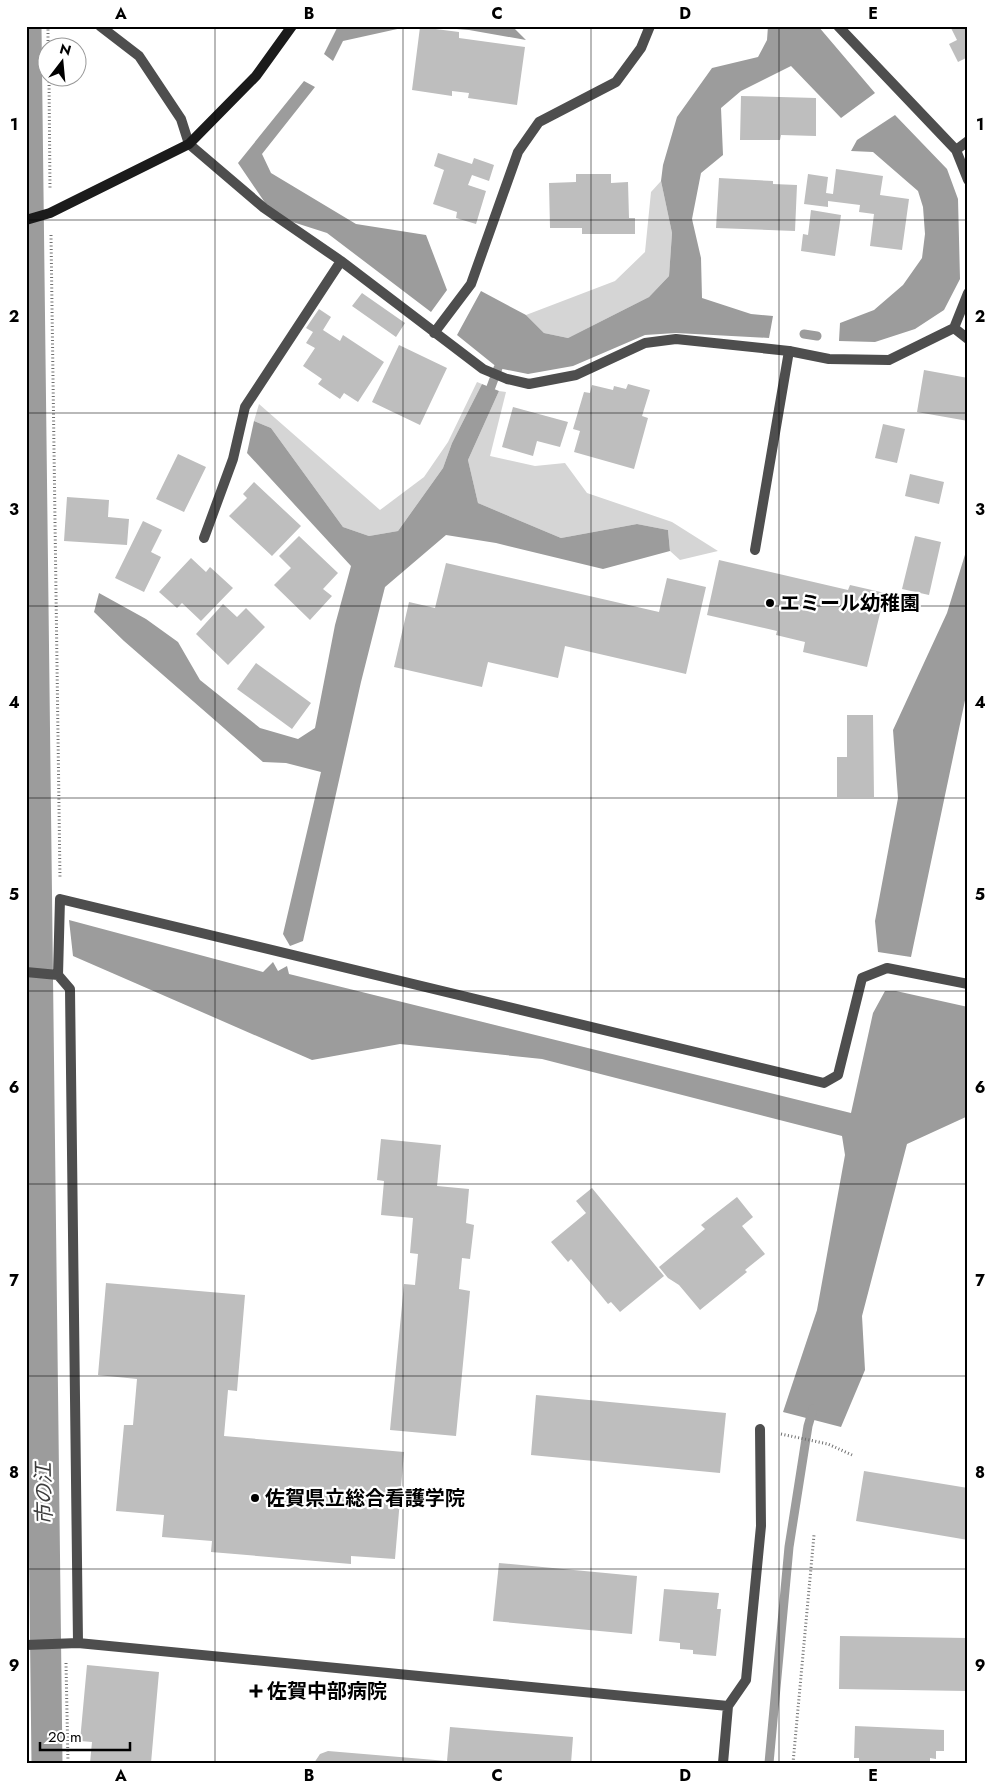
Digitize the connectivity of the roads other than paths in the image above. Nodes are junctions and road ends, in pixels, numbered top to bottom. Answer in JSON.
{"nodes":[{"id":1,"x":100,"y":26,"type":"edge"},
{"id":2,"x":292,"y":26,"type":"edge"},
{"id":3,"x":650,"y":26,"type":"edge"},
{"id":4,"x":838,"y":26,"type":"edge"},
{"id":5,"x":968,"y":141,"type":"edge"},
{"id":6,"x":189,"y":144,"type":"junction"},
{"id":7,"x":956,"y":150,"type":"junction"},
{"id":8,"x":968,"y":180,"type":"edge"},
{"id":9,"x":26,"y":220,"type":"edge"},
{"id":10,"x":341,"y":261,"type":"junction"},
{"id":11,"x":968,"y":293,"type":"edge"},
{"id":12,"x":954,"y":328,"type":"junction"},
{"id":13,"x":434,"y":333,"type":"junction"},
{"id":14,"x":968,"y":339,"type":"edge"},
{"id":15,"x":789,"y":351,"type":"junction"},
{"id":16,"x":204,"y":538,"type":"dead end"},
{"id":17,"x":755,"y":550,"type":"dead end"},
{"id":18,"x":26,"y":972,"type":"edge"},
{"id":19,"x":55,"y":974,"type":"junction"},
{"id":20,"x":968,"y":984,"type":"edge"},
{"id":21,"x":760,"y":1430,"type":"dead end"},
{"id":22,"x":78,"y":1643,"type":"junction"},
{"id":23,"x":26,"y":1645,"type":"edge"},
{"id":24,"x":728,"y":1706,"type":"junction"},
{"id":25,"x":723,"y":1763,"type":"edge"}],
"edges":[{"from":1,"to":6,"type":"street"},
{"from":2,"to":6,"type":"main road"},
{"from":3,"to":13,"type":"street"},
{"from":4,"to":7,"type":"street"},
{"from":5,"to":7,"type":"street"},
{"from":6,"to":9,"type":"main road"},
{"from":6,"to":10,"type":"street"},
{"from":7,"to":8,"type":"street"},
{"from":10,"to":13,"type":"street"},
{"from":10,"to":16,"type":"street"},
{"from":11,"to":12,"type":"street"},
{"from":12,"to":14,"type":"street"},
{"from":12,"to":15,"type":"street"},
{"from":13,"to":15,"type":"street"},
{"from":15,"to":17,"type":"street"},
{"from":18,"to":19,"type":"street"},
{"from":19,"to":20,"type":"street"},
{"from":19,"to":22,"type":"street"},
{"from":21,"to":24,"type":"street"},
{"from":22,"to":23,"type":"street"},
{"from":22,"to":24,"type":"street"},
{"from":24,"to":25,"type":"street"}]}
